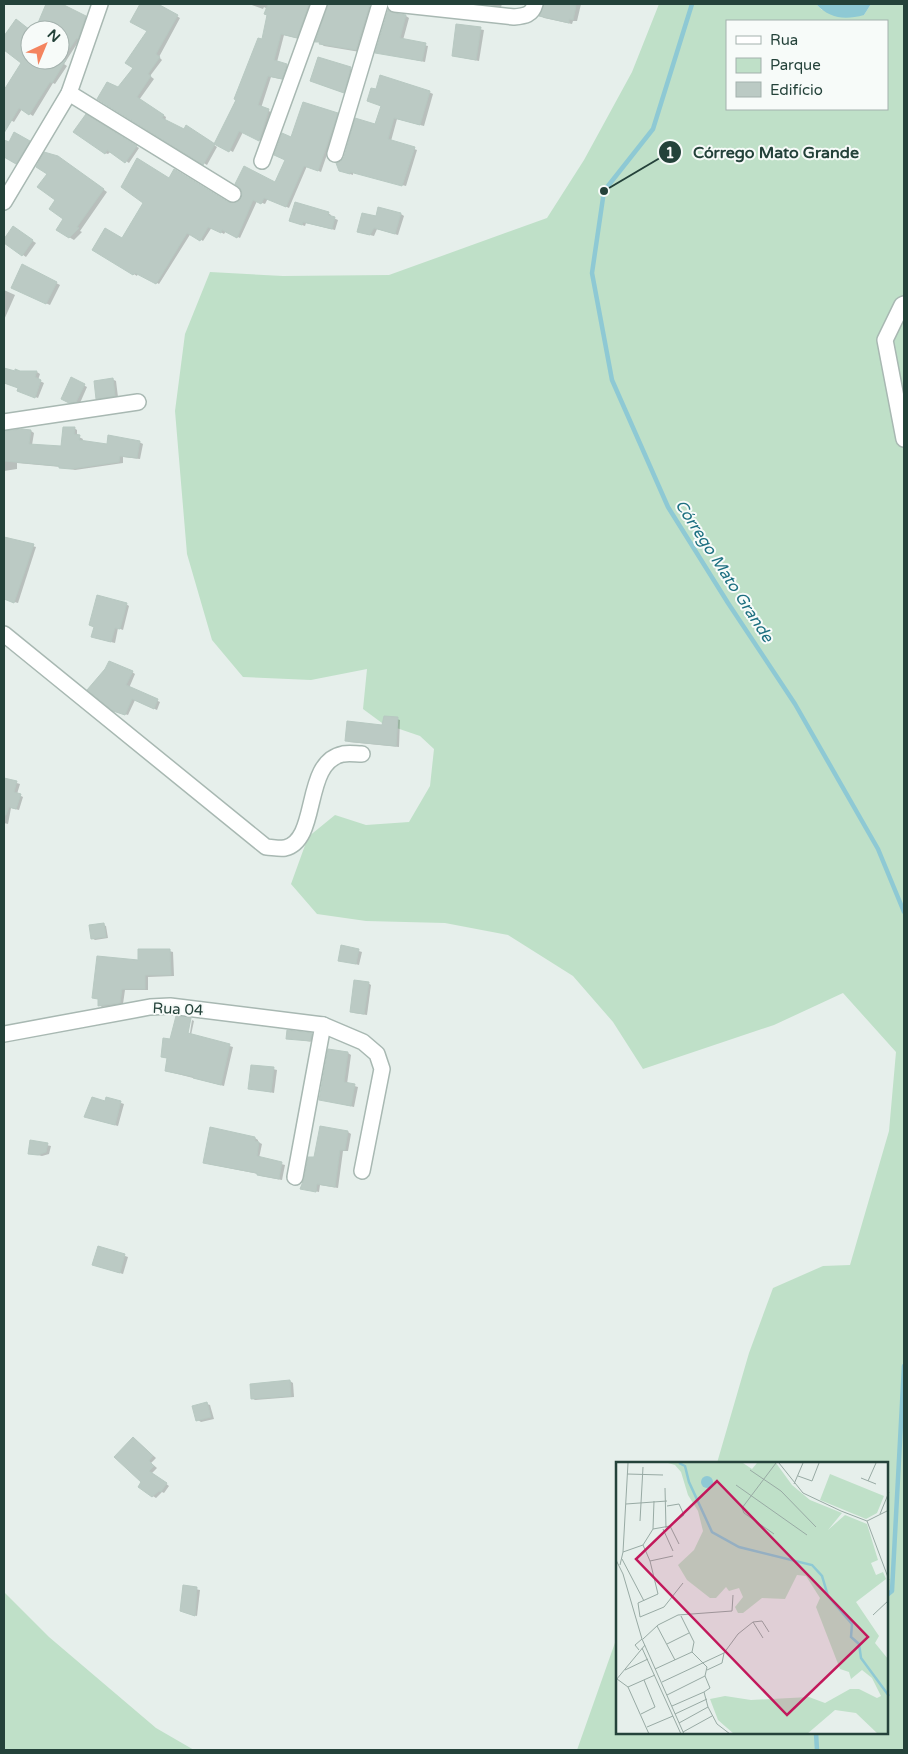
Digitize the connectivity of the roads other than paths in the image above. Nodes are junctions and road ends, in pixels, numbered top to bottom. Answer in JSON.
{"nodes":[{"id":1,"x":100,"y":4,"type":"edge"},
{"id":2,"x":319,"y":4,"type":"edge"},
{"id":3,"x":380,"y":4,"type":"edge"},
{"id":4,"x":394,"y":4,"type":"edge"},
{"id":5,"x":535,"y":4,"type":"edge"},
{"id":6,"x":69,"y":94,"type":"junction"},
{"id":7,"x":336,"y":154,"type":"dead end"},
{"id":8,"x":262,"y":161,"type":"dead end"},
{"id":9,"x":233,"y":194,"type":"dead end"},
{"id":10,"x":4,"y":202,"type":"edge"},
{"id":11,"x":904,"y":304,"type":"edge"},
{"id":12,"x":138,"y":402,"type":"dead end"},
{"id":13,"x":4,"y":422,"type":"edge"},
{"id":14,"x":904,"y":439,"type":"edge"},
{"id":15,"x":4,"y":634,"type":"edge"},
{"id":16,"x":362,"y":754,"type":"dead end"},
{"id":17,"x":323,"y":1026,"type":"junction"},
{"id":18,"x":4,"y":1034,"type":"edge"},
{"id":19,"x":362,"y":1171,"type":"dead end"},
{"id":20,"x":295,"y":1177,"type":"dead end"}],
"edges":[{"from":1,"to":6,"type":"street"},
{"from":2,"to":8,"type":"street"},
{"from":3,"to":7,"type":"street"},
{"from":4,"to":5,"type":"street"},
{"from":6,"to":9,"type":"street"},
{"from":6,"to":10,"type":"street"},
{"from":11,"to":14,"type":"street"},
{"from":12,"to":13,"type":"street"},
{"from":15,"to":16,"type":"street"},
{"from":17,"to":18,"type":"street","name":"Rua 04"},
{"from":17,"to":19,"type":"street","name":"Rua 04"},
{"from":17,"to":20,"type":"street"}]}
